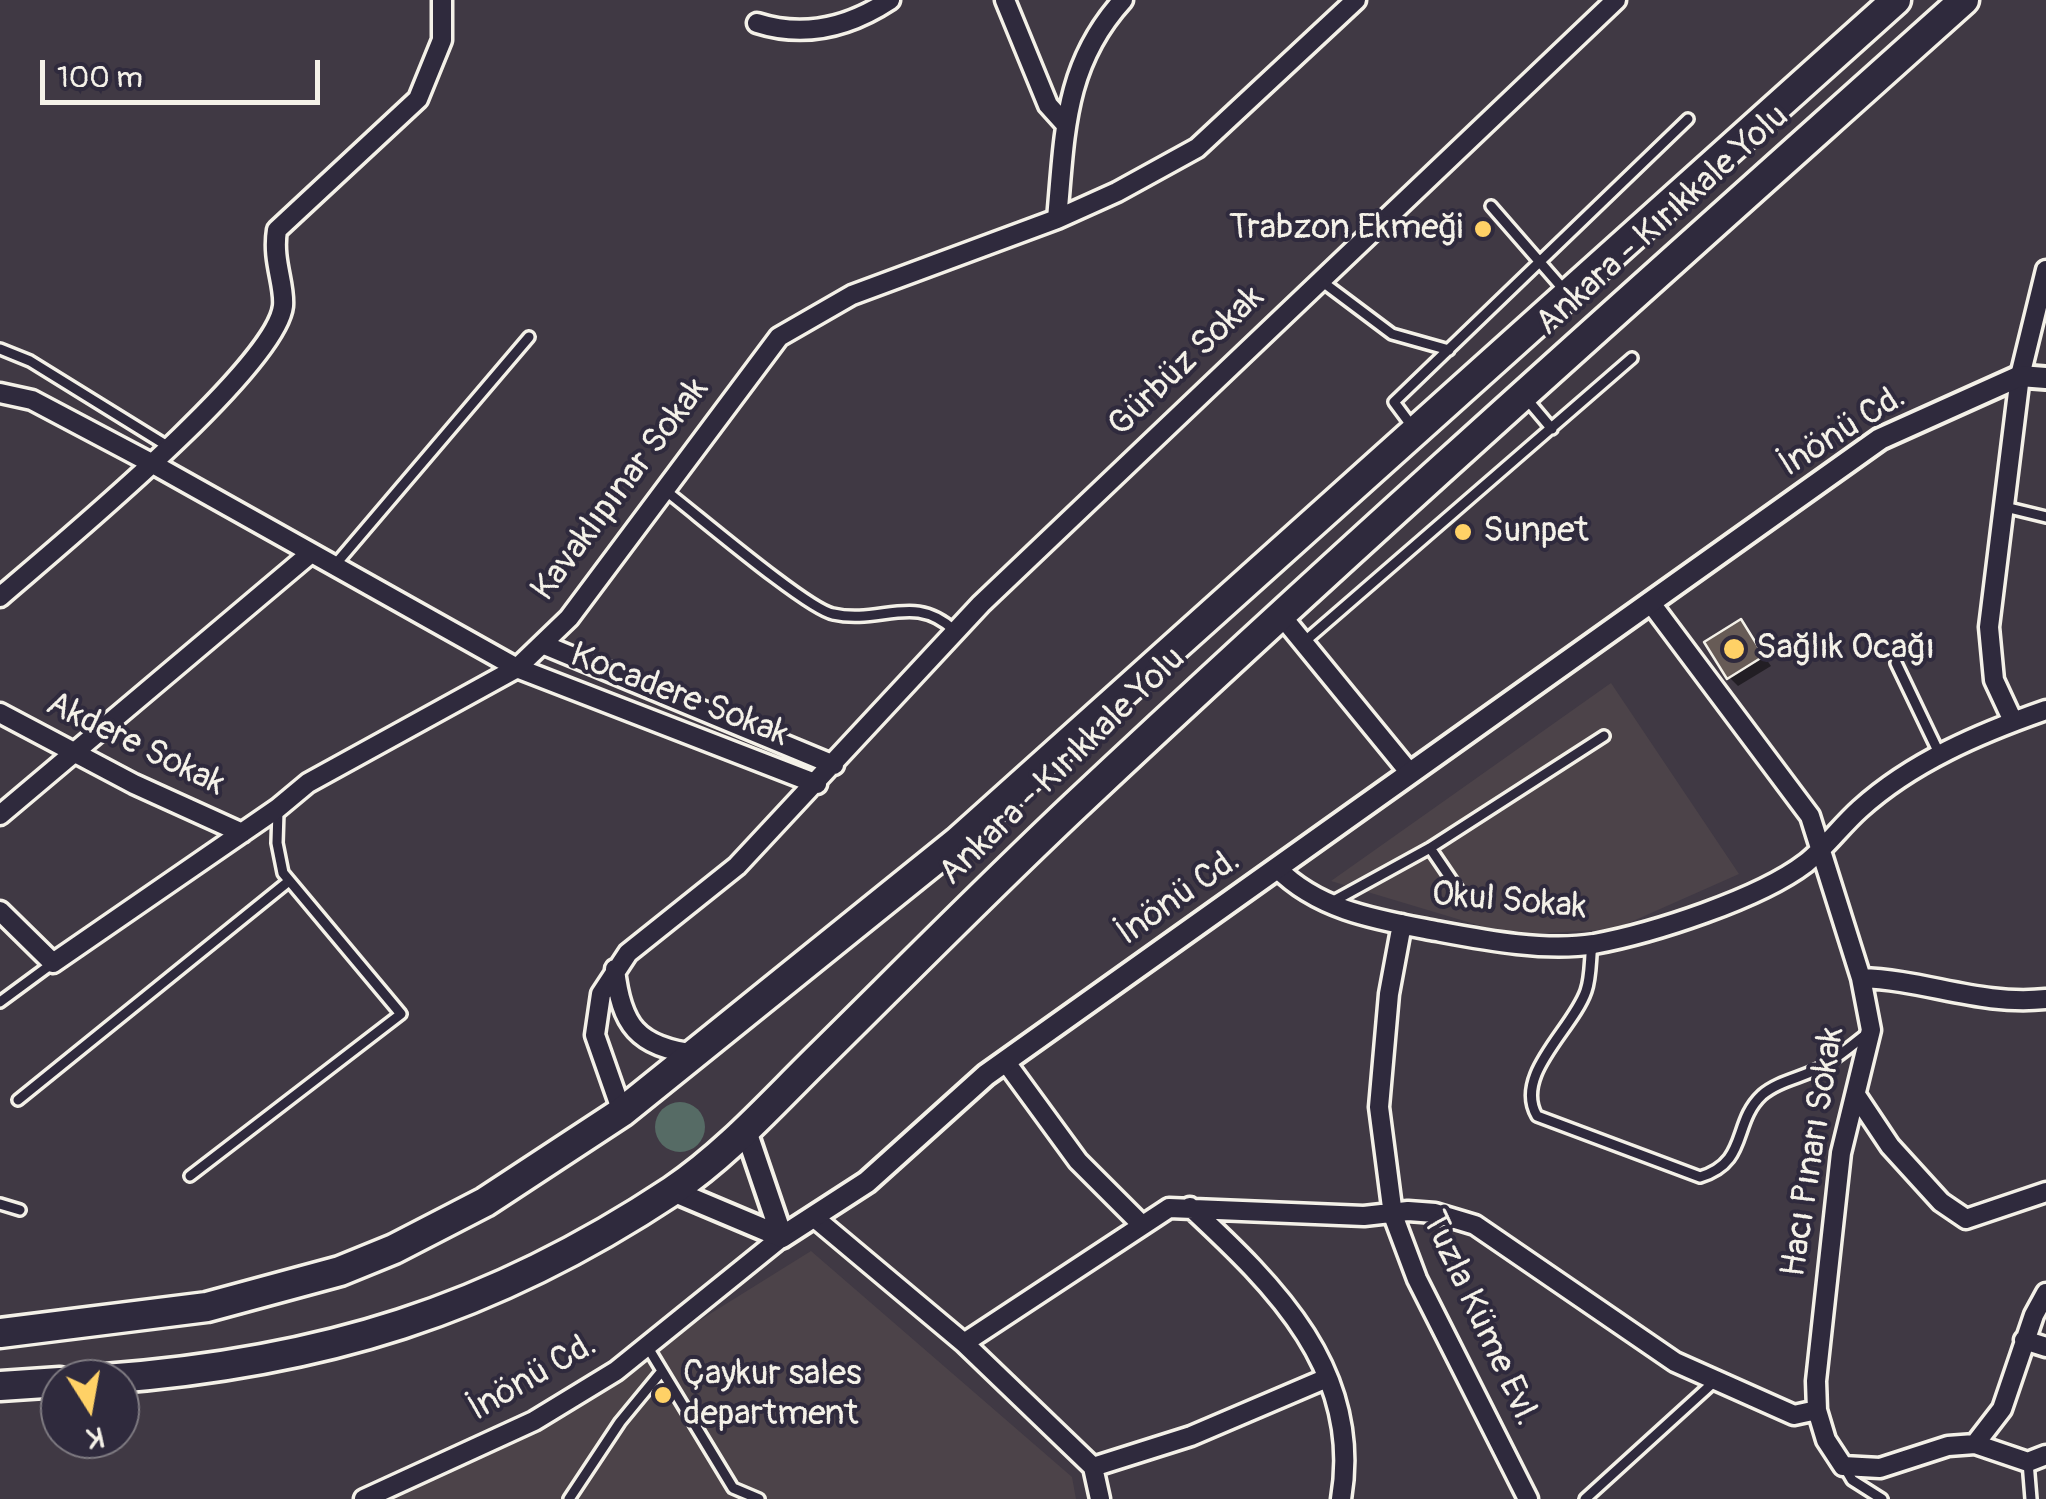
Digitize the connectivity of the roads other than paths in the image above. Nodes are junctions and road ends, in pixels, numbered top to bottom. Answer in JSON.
{"nodes":[{"id":1,"x":442,"y":0,"type":"edge"},
{"id":2,"x":890,"y":0,"type":"edge"},
{"id":3,"x":1006,"y":0,"type":"edge"},
{"id":4,"x":1124,"y":0,"type":"edge"},
{"id":5,"x":1356,"y":0,"type":"edge"},
{"id":6,"x":1616,"y":0,"type":"edge"},
{"id":7,"x":1896,"y":0,"type":"edge"},
{"id":8,"x":1964,"y":0,"type":"edge"},
{"id":9,"x":757,"y":22,"type":"dead end"},
{"id":10,"x":1688,"y":119,"type":"dead end"},
{"id":11,"x":1066,"y":125,"type":"junction"},
{"id":12,"x":1491,"y":206,"type":"dead end"},
{"id":13,"x":1057,"y":219,"type":"junction"},
{"id":14,"x":1539,"y":265,"type":"junction"},
{"id":15,"x":2046,"y":270,"type":"edge"},
{"id":16,"x":1320,"y":280,"type":"junction"},
{"id":17,"x":1566,"y":292,"type":"junction"},
{"id":18,"x":529,"y":337,"type":"dead end"},
{"id":19,"x":0,"y":349,"type":"edge"},
{"id":20,"x":1449,"y":350,"type":"junction"},
{"id":21,"x":1632,"y":358,"type":"dead end"},
{"id":22,"x":2020,"y":376,"type":"junction"},
{"id":23,"x":2046,"y":378,"type":"edge"},
{"id":24,"x":0,"y":393,"type":"edge"},
{"id":25,"x":1525,"y":397,"type":"junction"},
{"id":26,"x":1552,"y":428,"type":"junction"},
{"id":27,"x":1415,"y":430,"type":"junction"},
{"id":28,"x":169,"y":448,"type":"junction"},
{"id":29,"x":152,"y":464,"type":"junction"},
{"id":30,"x":664,"y":489,"type":"junction"},
{"id":31,"x":2002,"y":506,"type":"junction"},
{"id":32,"x":2046,"y":516,"type":"edge"},
{"id":33,"x":311,"y":553,"type":"junction"},
{"id":34,"x":334,"y":566,"type":"junction"},
{"id":35,"x":0,"y":597,"type":"edge"},
{"id":36,"x":1650,"y":602,"type":"junction"},
{"id":37,"x":1280,"y":614,"type":"junction"},
{"id":38,"x":956,"y":632,"type":"junction"},
{"id":39,"x":1304,"y":642,"type":"junction"},
{"id":40,"x":542,"y":644,"type":"junction"},
{"id":41,"x":1896,"y":663,"type":"dead end"},
{"id":42,"x":517,"y":668,"type":"junction"},
{"id":43,"x":2046,"y":710,"type":"edge"},
{"id":44,"x":0,"y":713,"type":"edge"},
{"id":45,"x":2013,"y":722,"type":"junction"},
{"id":46,"x":1604,"y":736,"type":"dead end"},
{"id":47,"x":73,"y":753,"type":"junction"},
{"id":48,"x":1939,"y":754,"type":"junction"},
{"id":49,"x":834,"y":765,"type":"junction"},
{"id":50,"x":1410,"y":773,"type":"junction"},
{"id":51,"x":817,"y":784,"type":"junction"},
{"id":52,"x":278,"y":808,"type":"junction"},
{"id":53,"x":0,"y":815,"type":"edge"},
{"id":54,"x":242,"y":833,"type":"junction"},
{"id":55,"x":1430,"y":848,"type":"junction"},
{"id":56,"x":1821,"y":849,"type":"junction"},
{"id":57,"x":1277,"y":868,"type":"junction"},
{"id":58,"x":289,"y":881,"type":"junction"},
{"id":59,"x":1466,"y":901,"type":"dead end"},
{"id":60,"x":1327,"y":904,"type":"junction"},
{"id":61,"x":0,"y":911,"type":"edge"},
{"id":62,"x":1402,"y":924,"type":"junction"},
{"id":63,"x":1592,"y":944,"type":"junction"},
{"id":64,"x":54,"y":964,"type":"junction"},
{"id":65,"x":615,"y":969,"type":"junction"},
{"id":66,"x":1861,"y":978,"type":"junction"},
{"id":67,"x":2046,"y":999,"type":"edge"},
{"id":68,"x":0,"y":1002,"type":"edge"},
{"id":69,"x":1871,"y":1030,"type":"junction"},
{"id":70,"x":696,"y":1054,"type":"junction"},
{"id":71,"x":1005,"y":1061,"type":"junction"},
{"id":72,"x":1856,"y":1095,"type":"junction"},
{"id":73,"x":18,"y":1100,"type":"dead end"},
{"id":74,"x":622,"y":1112,"type":"junction"},
{"id":75,"x":746,"y":1131,"type":"junction"},
{"id":76,"x":190,"y":1176,"type":"dead end"},
{"id":77,"x":673,"y":1190,"type":"junction"},
{"id":78,"x":2046,"y":1192,"type":"edge"},
{"id":79,"x":0,"y":1204,"type":"edge"},
{"id":80,"x":1190,"y":1207,"type":"junction"},
{"id":81,"x":20,"y":1210,"type":"dead end"},
{"id":82,"x":1393,"y":1215,"type":"junction"},
{"id":83,"x":816,"y":1218,"type":"junction"},
{"id":84,"x":1141,"y":1224,"type":"junction"},
{"id":85,"x":782,"y":1238,"type":"junction"},
{"id":86,"x":2046,"y":1293,"type":"edge"},
{"id":87,"x":0,"y":1333,"type":"edge"},
{"id":88,"x":2024,"y":1340,"type":"junction"},
{"id":89,"x":964,"y":1342,"type":"junction"},
{"id":90,"x":647,"y":1346,"type":"junction"},
{"id":91,"x":2046,"y":1347,"type":"edge"},
{"id":92,"x":662,"y":1371,"type":"junction"},
{"id":93,"x":140,"y":1375,"type":"edge"},
{"id":94,"x":1327,"y":1378,"type":"junction"},
{"id":95,"x":1715,"y":1381,"type":"junction"},
{"id":96,"x":40,"y":1383,"type":"edge"},
{"id":97,"x":0,"y":1386,"type":"edge"},
{"id":98,"x":1817,"y":1410,"type":"junction"},
{"id":99,"x":1975,"y":1444,"type":"junction"},
{"id":100,"x":2037,"y":1459,"type":"edge"},
{"id":101,"x":1843,"y":1466,"type":"junction"},
{"id":102,"x":1094,"y":1467,"type":"junction"},
{"id":103,"x":364,"y":1499,"type":"edge"},
{"id":104,"x":569,"y":1499,"type":"edge"},
{"id":105,"x":759,"y":1499,"type":"edge"},
{"id":106,"x":1100,"y":1499,"type":"edge"},
{"id":107,"x":1341,"y":1499,"type":"edge"},
{"id":108,"x":1528,"y":1499,"type":"edge"},
{"id":109,"x":1585,"y":1499,"type":"edge"},
{"id":110,"x":1882,"y":1499,"type":"edge"},
{"id":111,"x":2030,"y":1499,"type":"edge"}],
"edges":[{"from":1,"to":28,"type":"street"},
{"from":2,"to":9,"type":"street"},
{"from":3,"to":11,"type":"street"},
{"from":4,"to":11,"type":"street"},
{"from":5,"to":13,"type":"street","name":"Kavaklıpınar Sokak"},
{"from":6,"to":16,"type":"street","name":"Gürbüz Sokak"},
{"from":7,"to":17,"type":"highway","name":"Ankara - Kırıkkale Yolu"},
{"from":8,"to":25,"type":"highway","name":"Ankara - Kırıkkale Yolu"},
{"from":10,"to":14,"type":"lane"},
{"from":11,"to":13,"type":"street"},
{"from":12,"to":14,"type":"lane"},
{"from":13,"to":30,"type":"street","name":"Kavaklıpınar Sokak"},
{"from":14,"to":17,"type":"lane"},
{"from":14,"to":20,"type":"lane"},
{"from":15,"to":22,"type":"street"},
{"from":16,"to":20,"type":"lane"},
{"from":16,"to":38,"type":"street","name":"Gürbüz Sokak"},
{"from":17,"to":27,"type":"highway","name":"Ankara - Kırıkkale Yolu"},
{"from":18,"to":34,"type":"lane"},
{"from":19,"to":28,"type":"lane"},
{"from":20,"to":27,"type":"lane"},
{"from":21,"to":26,"type":"lane"},
{"from":22,"to":23,"type":"street","name":"İnönü Cd."},
{"from":22,"to":31,"type":"street"},
{"from":22,"to":36,"type":"street","name":"İnönü Cd."},
{"from":24,"to":29,"type":"street","name":"Kocadere Sokak"},
{"from":25,"to":26,"type":"lane"},
{"from":25,"to":37,"type":"highway","name":"Ankara - Kırıkkale Yolu"},
{"from":26,"to":39,"type":"lane"},
{"from":27,"to":70,"type":"highway","name":"Ankara - Kırıkkale Yolu"},
{"from":28,"to":29,"type":"street"},
{"from":29,"to":33,"type":"street","name":"Kocadere Sokak"},
{"from":29,"to":35,"type":"street"},
{"from":30,"to":38,"type":"lane"},
{"from":30,"to":40,"type":"street","name":"Kavaklıpınar Sokak"},
{"from":31,"to":32,"type":"lane"},
{"from":31,"to":45,"type":"street"},
{"from":33,"to":34,"type":"street","name":"Kocadere Sokak"},
{"from":33,"to":47,"type":"street"},
{"from":34,"to":42,"type":"street","name":"Kocadere Sokak"},
{"from":36,"to":50,"type":"street","name":"İnönü Cd."},
{"from":36,"to":56,"type":"street","name":"Hacı Pınarı Sokak"},
{"from":37,"to":39,"type":"street"},
{"from":37,"to":75,"type":"highway","name":"Ankara - Kırıkkale Yolu"},
{"from":38,"to":49,"type":"street","name":"Gürbüz Sokak"},
{"from":39,"to":50,"type":"street"},
{"from":40,"to":42,"type":"street","name":"Kavaklıpınar Sokak"},
{"from":40,"to":49,"type":"street","name":"Kocadere Sokak"},
{"from":41,"to":48,"type":"lane"},
{"from":42,"to":51,"type":"street","name":"Kocadere Sokak"},
{"from":42,"to":52,"type":"street","name":"Kavaklıpınar Sokak"},
{"from":43,"to":45,"type":"street","name":"Okul Sokak"},
{"from":44,"to":47,"type":"street","name":"Akdere Sokak"},
{"from":45,"to":48,"type":"street","name":"Okul Sokak"},
{"from":46,"to":55,"type":"lane"},
{"from":47,"to":53,"type":"street"},
{"from":47,"to":54,"type":"street","name":"Akdere Sokak"},
{"from":48,"to":56,"type":"street","name":"Okul Sokak"},
{"from":49,"to":51,"type":"street","name":"Gürbüz Sokak"},
{"from":50,"to":57,"type":"street","name":"İnönü Cd."},
{"from":51,"to":65,"type":"street","name":"Gürbüz Sokak"},
{"from":52,"to":54,"type":"street","name":"Kavaklıpınar Sokak"},
{"from":52,"to":58,"type":"lane"},
{"from":54,"to":64,"type":"street","name":"Kavaklıpınar Sokak"},
{"from":55,"to":59,"type":"lane"},
{"from":55,"to":60,"type":"lane"},
{"from":56,"to":63,"type":"street","name":"Okul Sokak"},
{"from":56,"to":66,"type":"street","name":"Hacı Pınarı Sokak"},
{"from":57,"to":60,"type":"street","name":"Okul Sokak"},
{"from":57,"to":71,"type":"street","name":"İnönü Cd."},
{"from":58,"to":73,"type":"lane"},
{"from":58,"to":76,"type":"lane"},
{"from":60,"to":62,"type":"street","name":"Okul Sokak"},
{"from":61,"to":64,"type":"street"},
{"from":62,"to":63,"type":"street","name":"Okul Sokak"},
{"from":62,"to":82,"type":"street","name":"Tuzla Küme Evl."},
{"from":63,"to":69,"type":"lane"},
{"from":64,"to":68,"type":"lane"},
{"from":65,"to":70,"type":"street"},
{"from":65,"to":74,"type":"street","name":"Gürbüz Sokak"},
{"from":66,"to":67,"type":"street"},
{"from":66,"to":69,"type":"street","name":"Hacı Pınarı Sokak"},
{"from":69,"to":72,"type":"street","name":"Hacı Pınarı Sokak"},
{"from":70,"to":74,"type":"highway","name":"Ankara - Kırıkkale Yolu"},
{"from":71,"to":83,"type":"street","name":"İnönü Cd."},
{"from":71,"to":84,"type":"street"},
{"from":72,"to":78,"type":"street"},
{"from":72,"to":98,"type":"street","name":"Hacı Pınarı Sokak"},
{"from":74,"to":87,"type":"highway","name":"Ankara - Kırıkkale Yolu"},
{"from":75,"to":77,"type":"highway","name":"Ankara - Kırıkkale Yolu"},
{"from":75,"to":85,"type":"street"},
{"from":77,"to":85,"type":"street"},
{"from":77,"to":93,"type":"highway","name":"Ankara - Kırıkkale Yolu"},
{"from":79,"to":81,"type":"lane"},
{"from":80,"to":82,"type":"street"},
{"from":80,"to":84,"type":"street"},
{"from":80,"to":94,"type":"street"},
{"from":82,"to":95,"type":"street"},
{"from":82,"to":108,"type":"street","name":"Tuzla Küme Evl."},
{"from":83,"to":85,"type":"street","name":"İnönü Cd."},
{"from":83,"to":89,"type":"street"},
{"from":84,"to":89,"type":"street"},
{"from":85,"to":90,"type":"street","name":"İnönü Cd."},
{"from":86,"to":88,"type":"street"},
{"from":88,"to":91,"type":"street"},
{"from":88,"to":99,"type":"street"},
{"from":89,"to":102,"type":"street"},
{"from":90,"to":92,"type":"lane"},
{"from":90,"to":103,"type":"street","name":"İnönü Cd."},
{"from":92,"to":104,"type":"lane"},
{"from":92,"to":105,"type":"lane"},
{"from":94,"to":102,"type":"street"},
{"from":94,"to":107,"type":"street"},
{"from":95,"to":98,"type":"street"},
{"from":95,"to":109,"type":"lane"},
{"from":96,"to":97,"type":"highway"},
{"from":98,"to":101,"type":"street","name":"Hacı Pınarı Sokak"},
{"from":99,"to":100,"type":"street"},
{"from":99,"to":101,"type":"street"},
{"from":100,"to":111,"type":"lane"},
{"from":101,"to":110,"type":"lane"},
{"from":102,"to":106,"type":"street"}]}
